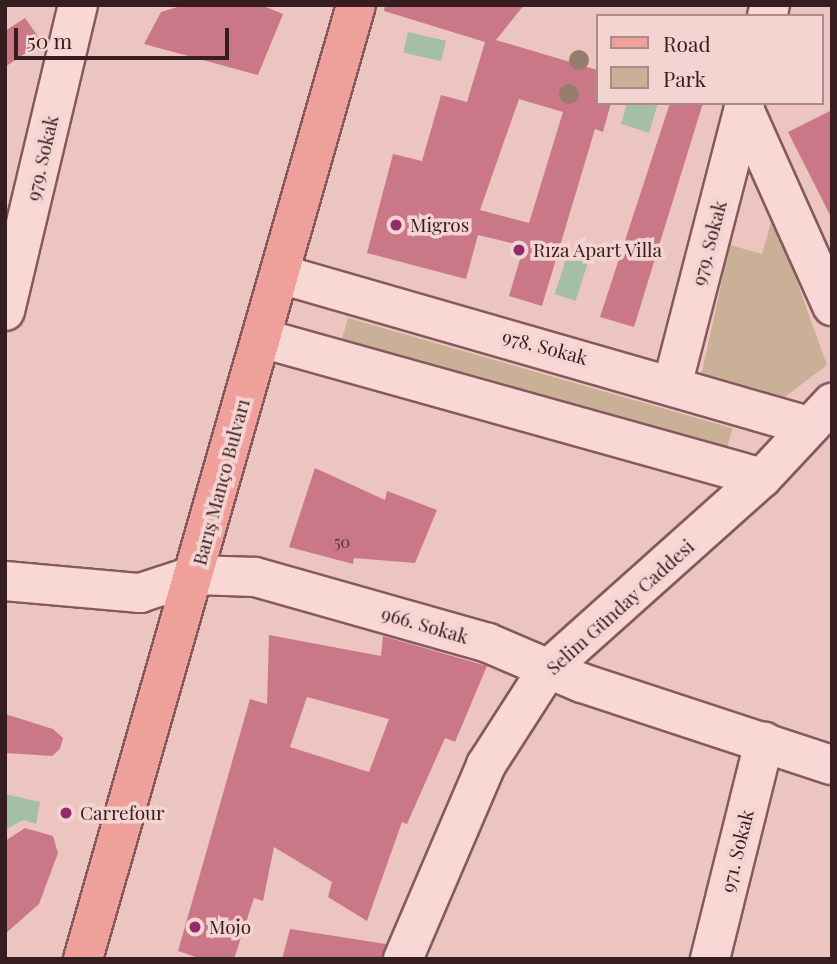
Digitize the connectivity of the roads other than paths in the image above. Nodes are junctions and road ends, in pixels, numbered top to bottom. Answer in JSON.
{"nodes":[{"id":1,"x":78,"y":5,"type":"edge"},
{"id":2,"x":356,"y":5,"type":"edge"},
{"id":3,"x":744,"y":106,"type":"edge"},
{"id":4,"x":280,"y":274,"type":"junction"},
{"id":5,"x":832,"y":306,"type":"edge"},
{"id":6,"x":5,"y":312,"type":"edge"},
{"id":7,"x":261,"y":338,"type":"junction"},
{"id":8,"x":673,"y":382,"type":"junction"},
{"id":9,"x":820,"y":415,"type":"edge"},
{"id":10,"x":762,"y":478,"type":"junction"},
{"id":11,"x":195,"y":575,"type":"junction"},
{"id":12,"x":5,"y":581,"type":"edge"},
{"id":13,"x":547,"y":670,"type":"junction"},
{"id":14,"x":764,"y":742,"type":"junction"},
{"id":15,"x":832,"y":765,"type":"edge"},
{"id":16,"x":83,"y":959,"type":"edge"},
{"id":17,"x":403,"y":959,"type":"edge"},
{"id":18,"x":710,"y":959,"type":"edge"}],
"edges":[{"from":1,"to":6,"type":"street","name":"979. Sokak"},
{"from":2,"to":4,"type":"main road","name":"Barış Manço Bulvarı"},
{"from":3,"to":5,"type":"street"},
{"from":3,"to":8,"type":"street","name":"979. Sokak"},
{"from":4,"to":7,"type":"main road","name":"Barış Manço Bulvarı"},
{"from":4,"to":8,"type":"street","name":"978. Sokak"},
{"from":7,"to":10,"type":"street"},
{"from":7,"to":11,"type":"main road","name":"Barış Manço Bulvarı"},
{"from":8,"to":9,"type":"street","name":"978. Sokak"},
{"from":9,"to":10,"type":"street","name":"Selim Günday Caddesi"},
{"from":10,"to":13,"type":"street","name":"Selim Günday Caddesi"},
{"from":11,"to":12,"type":"street","name":"966. Sokak"},
{"from":11,"to":13,"type":"street","name":"966. Sokak"},
{"from":11,"to":16,"type":"main road","name":"Barış Manço Bulvarı"},
{"from":13,"to":14,"type":"street","name":"966. Sokak"},
{"from":13,"to":17,"type":"street","name":"Selim Günday Caddesi"},
{"from":14,"to":15,"type":"street","name":"966. Sokak"},
{"from":14,"to":18,"type":"street","name":"971. Sokak"}]}
